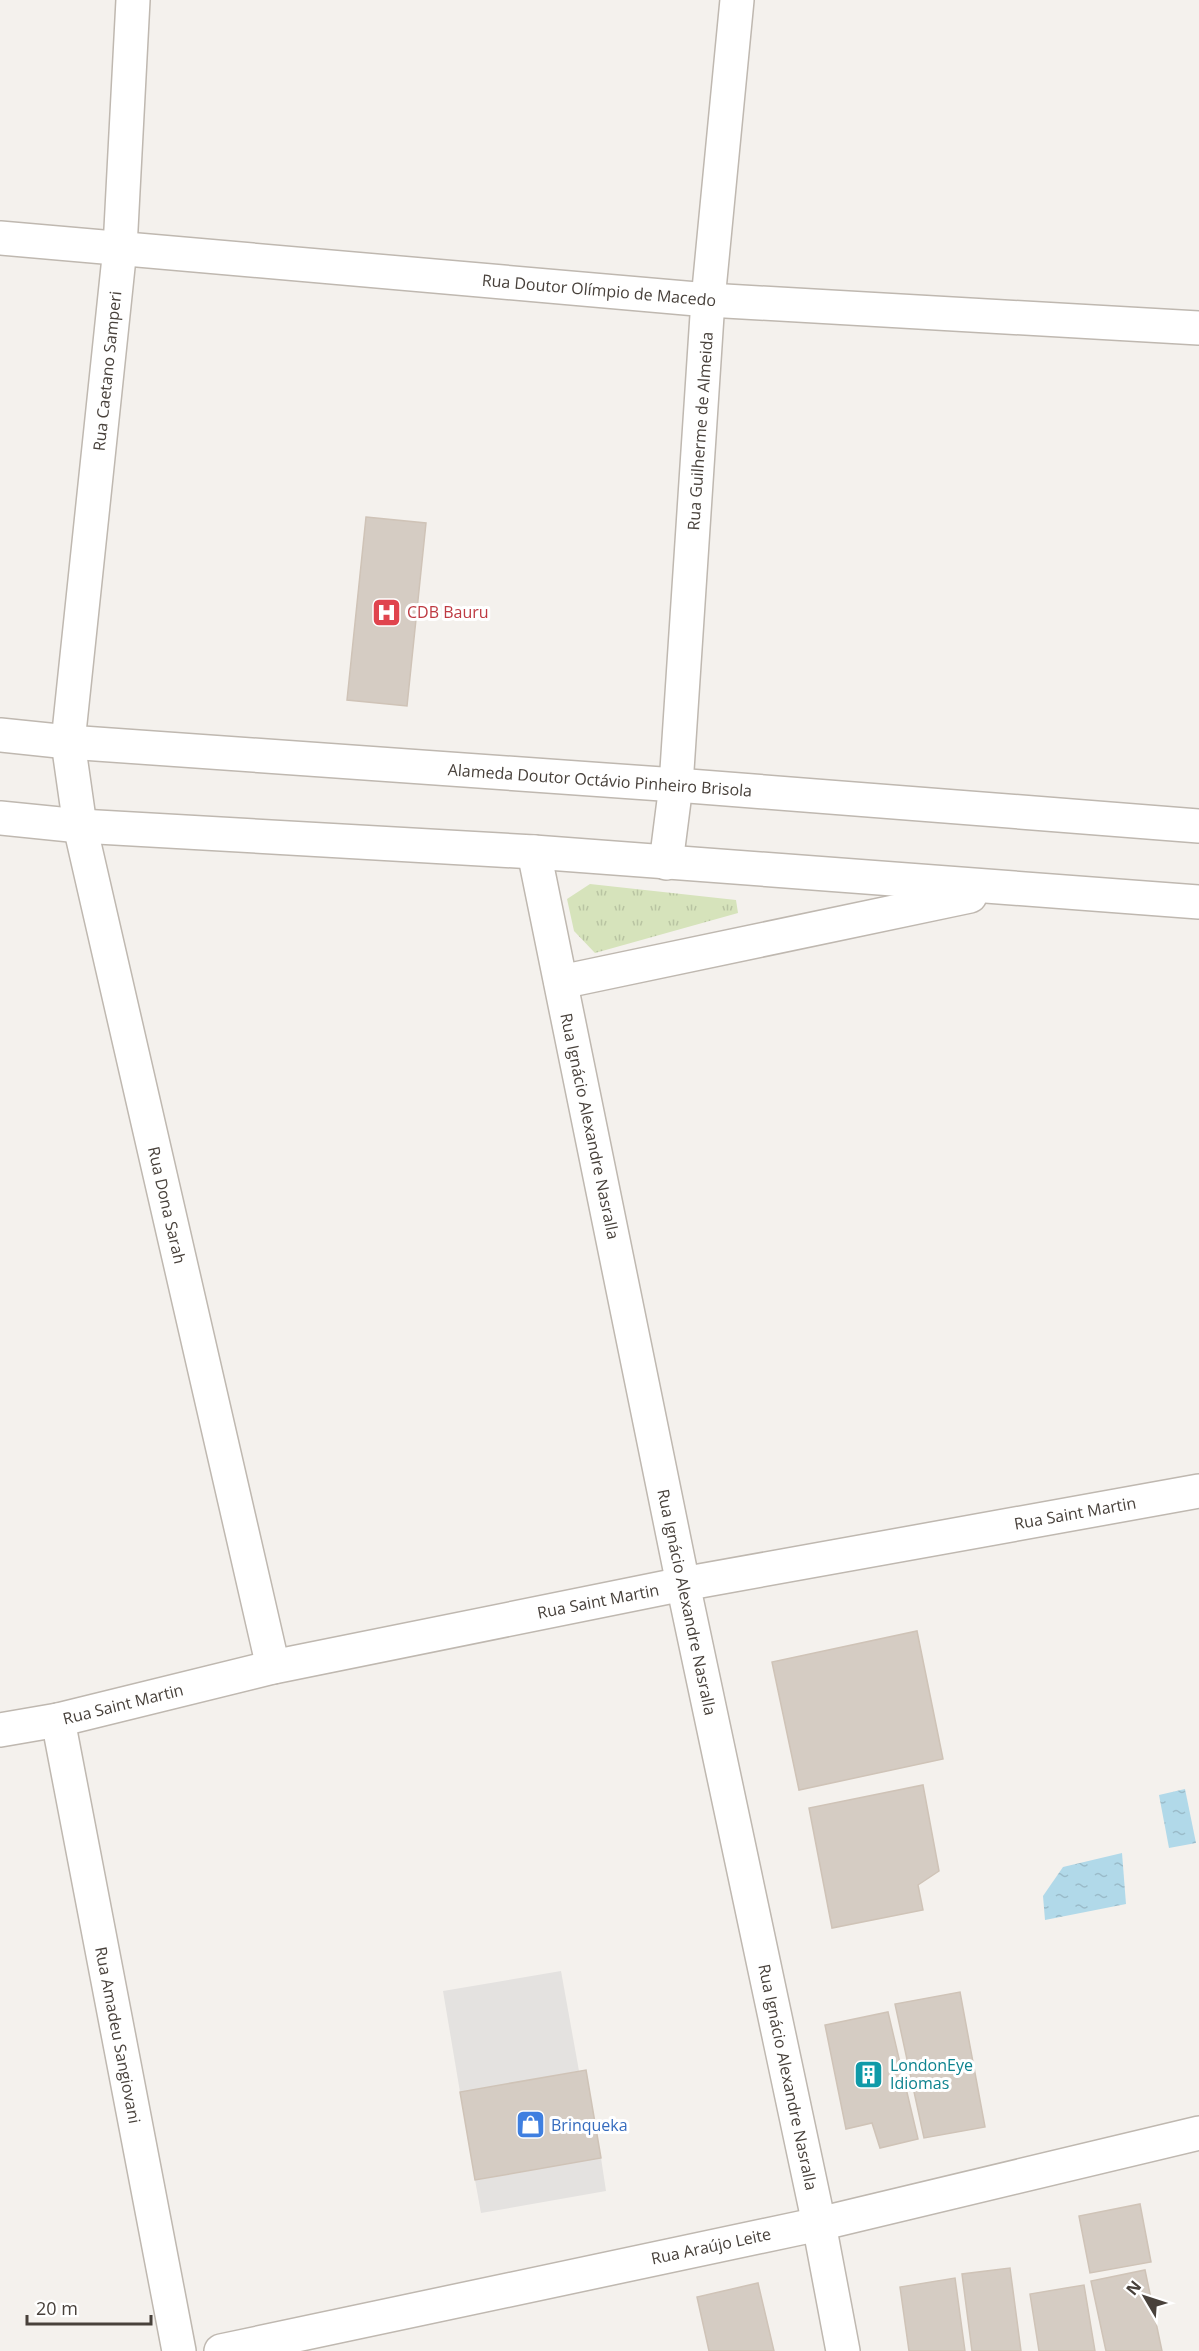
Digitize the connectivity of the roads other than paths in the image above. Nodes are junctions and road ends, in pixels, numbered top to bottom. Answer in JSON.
{"nodes":[{"id":1,"x":133,"y":0,"type":"edge"},
{"id":2,"x":737,"y":0,"type":"edge"},
{"id":3,"x":0,"y":238,"type":"edge"},
{"id":4,"x":120,"y":248,"type":"junction"},
{"id":5,"x":708,"y":300,"type":"junction"},
{"id":6,"x":1199,"y":328,"type":"edge"},
{"id":7,"x":0,"y":735,"type":"edge"},
{"id":8,"x":68,"y":742,"type":"junction"},
{"id":9,"x":676,"y":785,"type":"junction"},
{"id":10,"x":0,"y":818,"type":"edge"},
{"id":11,"x":80,"y":826,"type":"junction"},
{"id":12,"x":1199,"y":826,"type":"edge"},
{"id":13,"x":534,"y":852,"type":"junction"},
{"id":14,"x":666,"y":863,"type":"junction"},
{"id":15,"x":1006,"y":888,"type":"junction"},
{"id":16,"x":1199,"y":902,"type":"edge"},
{"id":17,"x":561,"y":982,"type":"junction"},
{"id":18,"x":1199,"y":1491,"type":"edge"},
{"id":19,"x":683,"y":1584,"type":"junction"},
{"id":20,"x":273,"y":1667,"type":"junction"},
{"id":21,"x":58,"y":1720,"type":"junction"},
{"id":22,"x":0,"y":1730,"type":"edge"},
{"id":23,"x":1199,"y":2133,"type":"edge"},
{"id":24,"x":819,"y":2224,"type":"junction"},
{"id":25,"x":179,"y":2351,"type":"edge"},
{"id":26,"x":221,"y":2351,"type":"edge"},
{"id":27,"x":843,"y":2351,"type":"edge"}],
"edges":[{"from":1,"to":4,"type":"street","name":"Rua Caetano Samperi"},
{"from":2,"to":5,"type":"street","name":"Rua Guilherme de Almeida"},
{"from":3,"to":4,"type":"street","name":"Rua Doutor Olímpio de Macedo"},
{"from":4,"to":5,"type":"street","name":"Rua Doutor Olímpio de Macedo"},
{"from":4,"to":8,"type":"street","name":"Rua Caetano Samperi"},
{"from":5,"to":6,"type":"street","name":"Rua Doutor Olímpio de Macedo"},
{"from":5,"to":9,"type":"street","name":"Rua Guilherme de Almeida"},
{"from":7,"to":8,"type":"street","name":"Alameda Doutor Octávio Pinheiro Brisola"},
{"from":8,"to":9,"type":"street","name":"Alameda Doutor Octávio Pinheiro Brisola"},
{"from":8,"to":11,"type":"street","name":"Rua Dona Sarah"},
{"from":9,"to":12,"type":"street","name":"Alameda Doutor Octávio Pinheiro Brisola"},
{"from":9,"to":14,"type":"street","name":"Rua Guilherme de Almeida"},
{"from":10,"to":11,"type":"street"},
{"from":11,"to":13,"type":"street"},
{"from":11,"to":20,"type":"street","name":"Rua Dona Sarah"},
{"from":13,"to":14,"type":"street"},
{"from":13,"to":17,"type":"street","name":"Rua Ignácio Alexandre Nasralla"},
{"from":14,"to":15,"type":"street"},
{"from":15,"to":16,"type":"street"},
{"from":15,"to":17,"type":"street"},
{"from":17,"to":19,"type":"street","name":"Rua Ignácio Alexandre Nasralla"},
{"from":18,"to":19,"type":"street","name":"Rua Saint Martin"},
{"from":19,"to":20,"type":"street","name":"Rua Saint Martin"},
{"from":19,"to":24,"type":"street","name":"Rua Ignácio Alexandre Nasralla"},
{"from":20,"to":21,"type":"street","name":"Rua Saint Martin"},
{"from":21,"to":22,"type":"street","name":"Rua Saint Martin"},
{"from":21,"to":25,"type":"street","name":"Rua Amadeu Sangiovani"},
{"from":23,"to":24,"type":"street","name":"Rua Araújo Leite"},
{"from":24,"to":26,"type":"street","name":"Rua Araújo Leite"},
{"from":24,"to":27,"type":"street","name":"Rua Ignácio Alexandre Nasralla"}]}
